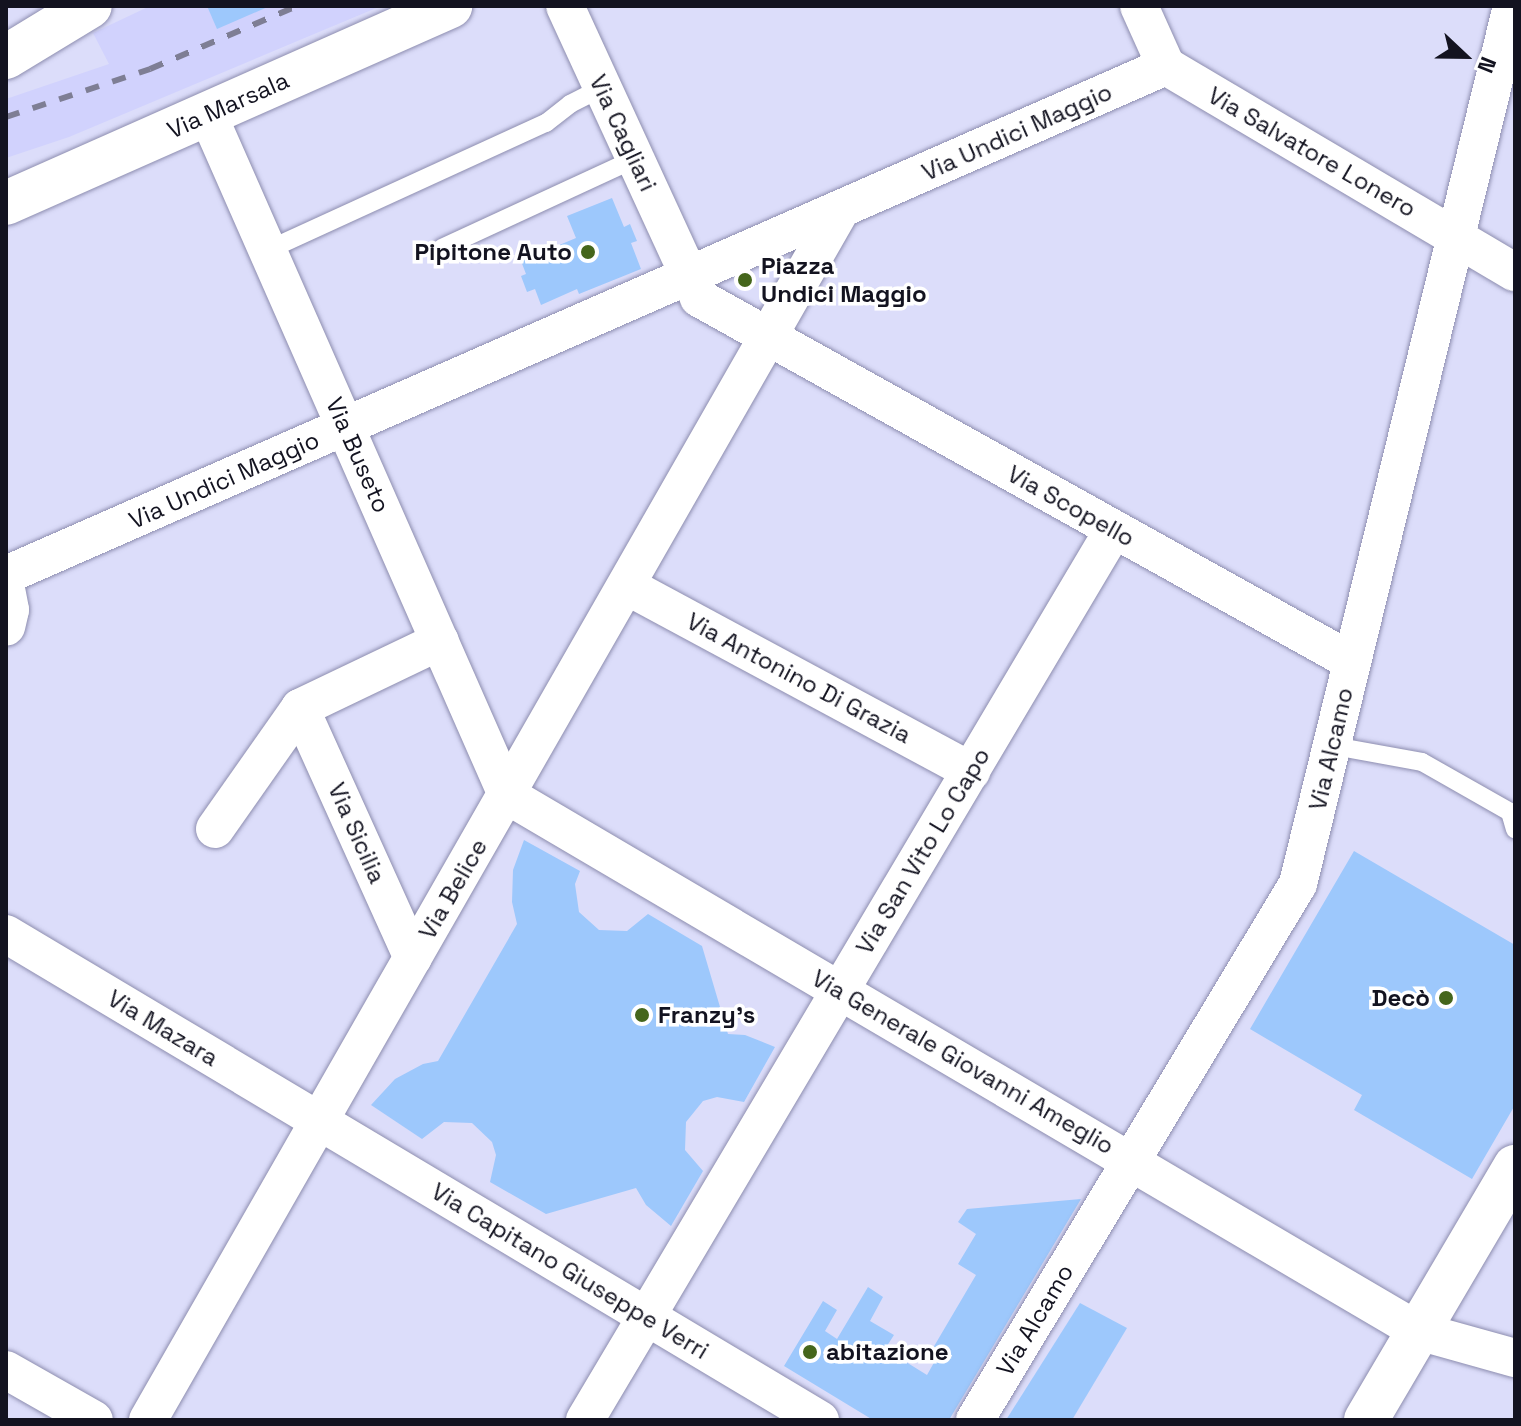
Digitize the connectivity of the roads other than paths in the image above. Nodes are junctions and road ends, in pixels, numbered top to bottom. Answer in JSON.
{"nodes":[{"id":1,"x":90,"y":6,"type":"edge"},
{"id":2,"x":450,"y":6,"type":"edge"},
{"id":3,"x":565,"y":6,"type":"edge"},
{"id":4,"x":1139,"y":6,"type":"edge"},
{"id":5,"x":1512,"y":6,"type":"edge"},
{"id":6,"x":6,"y":57,"type":"edge"},
{"id":7,"x":1166,"y":66,"type":"junction"},
{"id":8,"x":602,"y":88,"type":"junction"},
{"id":9,"x":208,"y":115,"type":"junction"},
{"id":10,"x":635,"y":159,"type":"junction"},
{"id":11,"x":6,"y":203,"type":"edge"},
{"id":12,"x":855,"y":203,"type":"junction"},
{"id":13,"x":1454,"y":235,"type":"junction"},
{"id":14,"x":442,"y":248,"type":"dead end"},
{"id":15,"x":268,"y":250,"type":"junction"},
{"id":16,"x":1515,"y":272,"type":"edge"},
{"id":17,"x":677,"y":274,"type":"junction"},
{"id":18,"x":773,"y":349,"type":"junction"},
{"id":19,"x":345,"y":426,"type":"junction"},
{"id":20,"x":1114,"y":529,"type":"junction"},
{"id":21,"x":6,"y":575,"type":"edge"},
{"id":22,"x":627,"y":586,"type":"junction"},
{"id":23,"x":6,"y":589,"type":"edge"},
{"id":24,"x":6,"y":627,"type":"edge"},
{"id":25,"x":440,"y":641,"type":"junction"},
{"id":26,"x":1351,"y":661,"type":"junction"},
{"id":27,"x":300,"y":708,"type":"junction"},
{"id":28,"x":1334,"y":746,"type":"junction"},
{"id":29,"x":971,"y":771,"type":"junction"},
{"id":30,"x":507,"y":795,"type":"junction"},
{"id":31,"x":215,"y":829,"type":"dead end"},
{"id":32,"x":1515,"y":829,"type":"edge"},
{"id":33,"x":6,"y":934,"type":"edge"},
{"id":34,"x":413,"y":958,"type":"junction"},
{"id":35,"x":840,"y":990,"type":"junction"},
{"id":36,"x":319,"y":1122,"type":"junction"},
{"id":37,"x":1132,"y":1161,"type":"junction"},
{"id":38,"x":1515,"y":1167,"type":"edge"},
{"id":39,"x":647,"y":1317,"type":"junction"},
{"id":40,"x":1418,"y":1331,"type":"junction"},
{"id":41,"x":1515,"y":1358,"type":"edge"},
{"id":42,"x":6,"y":1370,"type":"edge"},
{"id":43,"x":94,"y":1420,"type":"edge"},
{"id":44,"x":148,"y":1420,"type":"edge"},
{"id":45,"x":585,"y":1420,"type":"edge"},
{"id":46,"x":820,"y":1420,"type":"edge"},
{"id":47,"x":975,"y":1420,"type":"edge"},
{"id":48,"x":1366,"y":1420,"type":"edge"}],
"edges":[{"from":1,"to":6,"type":"main road"},
{"from":2,"to":9,"type":"main road","name":"Via Marsala"},
{"from":3,"to":8,"type":"street","name":"Via Cagliari"},
{"from":4,"to":7,"type":"street"},
{"from":5,"to":13,"type":"street","name":"Via Alcamo"},
{"from":7,"to":12,"type":"street","name":"Via Undici Maggio"},
{"from":7,"to":13,"type":"street","name":"Via Salvatore Lonero"},
{"from":8,"to":10,"type":"street","name":"Via Cagliari"},
{"from":8,"to":15,"type":"lane"},
{"from":9,"to":11,"type":"main road","name":"Via Marsala"},
{"from":9,"to":15,"type":"street","name":"Via Buseto"},
{"from":10,"to":14,"type":"lane"},
{"from":10,"to":17,"type":"street","name":"Via Cagliari"},
{"from":12,"to":17,"type":"street","name":"Via Undici Maggio"},
{"from":12,"to":18,"type":"street","name":"Via Belice"},
{"from":13,"to":16,"type":"street","name":"Via Salvatore Lonero"},
{"from":13,"to":26,"type":"street","name":"Via Alcamo"},
{"from":15,"to":19,"type":"street","name":"Via Buseto"},
{"from":17,"to":18,"type":"street","name":"Via Cagliari"},
{"from":17,"to":19,"type":"street","name":"Via Undici Maggio"},
{"from":18,"to":20,"type":"street","name":"Via Scopello"},
{"from":18,"to":22,"type":"street","name":"Via Belice"},
{"from":19,"to":21,"type":"street","name":"Via Undici Maggio"},
{"from":19,"to":25,"type":"street","name":"Via Buseto"},
{"from":20,"to":26,"type":"street","name":"Via Scopello"},
{"from":20,"to":29,"type":"street","name":"Via San Vito Lo Capo"},
{"from":22,"to":29,"type":"street","name":"Via Antonino Di Grazia"},
{"from":22,"to":30,"type":"street","name":"Via Belice"},
{"from":23,"to":24,"type":"street"},
{"from":25,"to":27,"type":"street"},
{"from":25,"to":30,"type":"street","name":"Via Buseto"},
{"from":26,"to":28,"type":"street","name":"Via Alcamo"},
{"from":27,"to":31,"type":"street"},
{"from":27,"to":34,"type":"street","name":"Via Sicilia"},
{"from":28,"to":32,"type":"lane"},
{"from":28,"to":37,"type":"street","name":"Via Alcamo"},
{"from":29,"to":35,"type":"street","name":"Via San Vito Lo Capo"},
{"from":30,"to":34,"type":"street","name":"Via Belice"},
{"from":30,"to":35,"type":"street","name":"Via Generale Giovanni Ameglio"},
{"from":33,"to":36,"type":"street","name":"Via Mazara"},
{"from":34,"to":36,"type":"street","name":"Via Belice"},
{"from":35,"to":37,"type":"street","name":"Via Generale Giovanni Ameglio"},
{"from":35,"to":39,"type":"street","name":"Via San Vito Lo Capo"},
{"from":36,"to":39,"type":"street","name":"Via Capitano Giuseppe Verri"},
{"from":36,"to":44,"type":"street","name":"Via Belice"},
{"from":37,"to":40,"type":"street","name":"Via Generale Giovanni Ameglio"},
{"from":37,"to":47,"type":"street","name":"Via Alcamo"},
{"from":38,"to":40,"type":"main road"},
{"from":39,"to":45,"type":"street","name":"Via San Vito Lo Capo"},
{"from":39,"to":46,"type":"street","name":"Via Capitano Giuseppe Verri"},
{"from":40,"to":41,"type":"street","name":"Via Generale Giovanni Ameglio"},
{"from":40,"to":48,"type":"main road"},
{"from":42,"to":43,"type":"street"}]}
